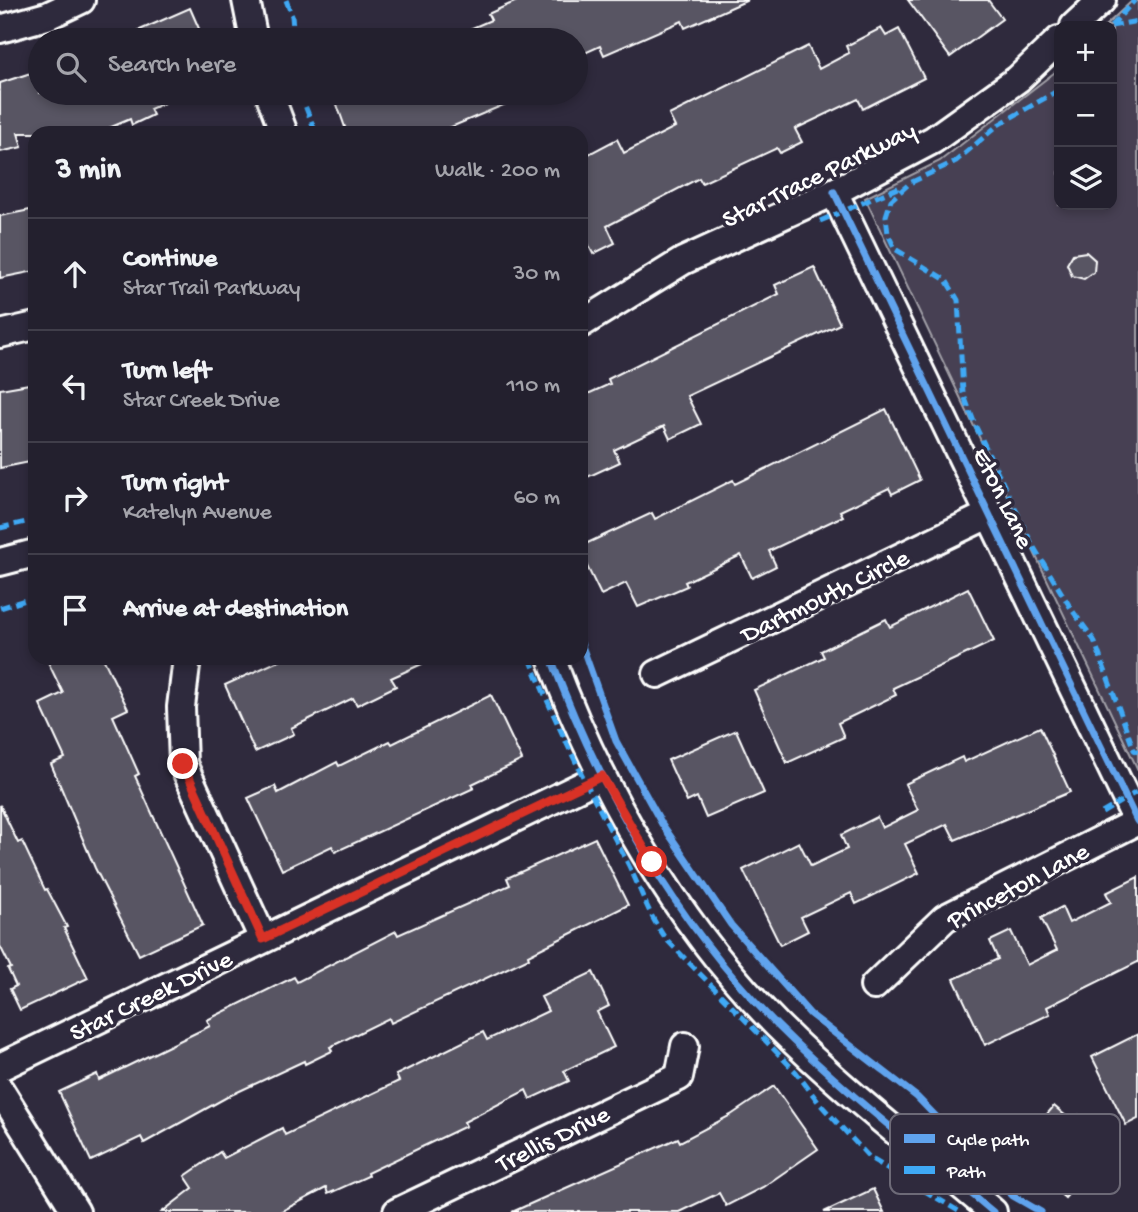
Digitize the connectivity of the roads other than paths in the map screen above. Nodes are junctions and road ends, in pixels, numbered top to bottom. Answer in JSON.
{"nodes":[{"id":1,"x":81,"y":0,"type":"edge"},
{"id":2,"x":246,"y":0,"type":"edge"},
{"id":3,"x":1102,"y":0,"type":"edge"},
{"id":4,"x":1079,"y":21,"type":"edge"},
{"id":5,"x":252,"y":28,"type":"edge"},
{"id":6,"x":0,"y":29,"type":"edge"},
{"id":7,"x":1054,"y":45,"type":"edge"},
{"id":8,"x":274,"y":105,"type":"edge"},
{"id":9,"x":281,"y":126,"type":"edge"},
{"id":10,"x":834,"y":192,"type":"junction"},
{"id":11,"x":588,"y":320,"type":"edge"},
{"id":12,"x":28,"y":328,"type":"edge"},
{"id":13,"x":0,"y":334,"type":"edge"},
{"id":14,"x":990,"y":514,"type":"junction"},
{"id":15,"x":28,"y":555,"type":"edge"},
{"id":16,"x":0,"y":562,"type":"edge"},
{"id":17,"x":186,"y":665,"type":"edge"},
{"id":18,"x":554,"y":665,"type":"edge"},
{"id":19,"x":657,"y":674,"type":"dead end"},
{"id":20,"x":602,"y":776,"type":"junction"},
{"id":21,"x":1138,"y":821,"type":"edge"},
{"id":22,"x":263,"y":939,"type":"junction"},
{"id":23,"x":874,"y":986,"type":"dead end"},
{"id":24,"x":685,"y":1046,"type":"dead end"},
{"id":25,"x":0,"y":1067,"type":"edge"},
{"id":26,"x":0,"y":1090,"type":"edge"},
{"id":27,"x":890,"y":1125,"type":"edge"},
{"id":28,"x":972,"y":1194,"type":"edge"},
{"id":29,"x":76,"y":1212,"type":"edge"},
{"id":30,"x":397,"y":1212,"type":"edge"},
{"id":31,"x":993,"y":1212,"type":"edge"}],
"edges":[{"from":1,"to":6,"type":"street"},
{"from":2,"to":5,"type":"street"},
{"from":3,"to":4,"type":"street"},
{"from":7,"to":10,"type":"street","name":"Star Trace Parkway"},
{"from":8,"to":9,"type":"street"},
{"from":10,"to":11,"type":"street","name":"Star Trace Parkway"},
{"from":10,"to":14,"type":"street","name":"Eton Lane"},
{"from":12,"to":13,"type":"street"},
{"from":14,"to":19,"type":"street","name":"Dartmouth Circle"},
{"from":14,"to":21,"type":"street","name":"Eton Lane"},
{"from":15,"to":16,"type":"street"},
{"from":17,"to":22,"type":"street"},
{"from":18,"to":20,"type":"street"},
{"from":20,"to":22,"type":"street","name":"Star Creek Drive"},
{"from":20,"to":27,"type":"street"},
{"from":21,"to":23,"type":"street","name":"Princeton Lane"},
{"from":22,"to":25,"type":"street","name":"Star Creek Drive"},
{"from":24,"to":30,"type":"street","name":"Trellis Drive"},
{"from":26,"to":29,"type":"street"},
{"from":28,"to":31,"type":"street"}]}
